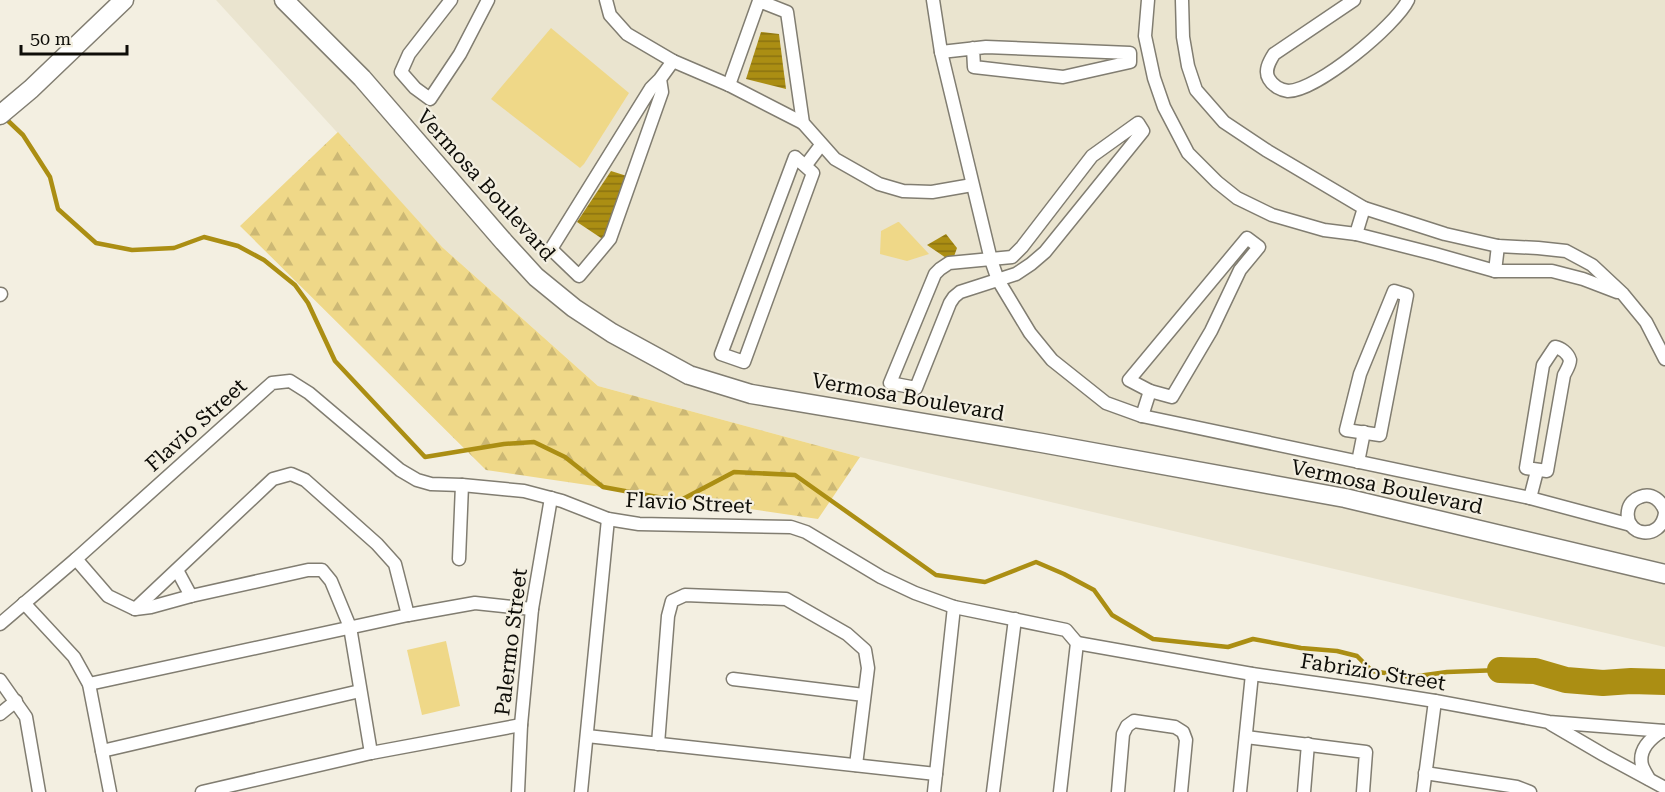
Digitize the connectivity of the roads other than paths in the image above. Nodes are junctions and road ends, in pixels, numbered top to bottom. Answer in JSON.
{"nodes":[{"id":1,"x":124,"y":0,"type":"edge"},
{"id":2,"x":284,"y":0,"type":"edge"},
{"id":3,"x":451,"y":0,"type":"edge"},
{"id":4,"x":488,"y":0,"type":"edge"},
{"id":5,"x":606,"y":0,"type":"edge"},
{"id":6,"x":933,"y":0,"type":"edge"},
{"id":7,"x":1148,"y":0,"type":"edge"},
{"id":8,"x":1182,"y":0,"type":"edge"},
{"id":9,"x":1354,"y":0,"type":"edge"},
{"id":10,"x":1408,"y":0,"type":"edge"},
{"id":11,"x":973,"y":48,"type":"junction"},
{"id":12,"x":941,"y":52,"type":"junction"},
{"id":13,"x":672,"y":61,"type":"junction"},
{"id":14,"x":660,"y":79,"type":"junction"},
{"id":15,"x":729,"y":85,"type":"junction"},
{"id":16,"x":0,"y":115,"type":"edge"},
{"id":17,"x":803,"y":123,"type":"junction"},
{"id":18,"x":821,"y":145,"type":"junction"},
{"id":19,"x":806,"y":165,"type":"junction"},
{"id":20,"x":972,"y":185,"type":"junction"},
{"id":21,"x":1364,"y":208,"type":"junction"},
{"id":22,"x":1356,"y":234,"type":"junction"},
{"id":23,"x":1498,"y":246,"type":"junction"},
{"id":24,"x":1012,"y":257,"type":"junction"},
{"id":25,"x":991,"y":260,"type":"junction"},
{"id":26,"x":1495,"y":271,"type":"junction"},
{"id":27,"x":1016,"y":274,"type":"junction"},
{"id":28,"x":998,"y":280,"type":"junction"},
{"id":29,"x":1623,"y":294,"type":"junction"},
{"id":30,"x":1665,"y":359,"type":"edge"},
{"id":31,"x":1150,"y":391,"type":"junction"},
{"id":32,"x":1142,"y":416,"type":"junction"},
{"id":33,"x":1364,"y":432,"type":"junction"},
{"id":34,"x":1358,"y":462,"type":"junction"},
{"id":35,"x":1537,"y":471,"type":"junction"},
{"id":36,"x":462,"y":485,"type":"junction"},
{"id":37,"x":551,"y":498,"type":"junction"},
{"id":38,"x":1530,"y":498,"type":"junction"},
{"id":39,"x":1665,"y":513,"type":"edge"},
{"id":40,"x":608,"y":519,"type":"junction"},
{"id":41,"x":1631,"y":525,"type":"junction"},
{"id":42,"x":76,"y":559,"type":"junction"},
{"id":43,"x":459,"y":559,"type":"dead end"},
{"id":44,"x":177,"y":570,"type":"junction"},
{"id":45,"x":1665,"y":574,"type":"edge"},
{"id":46,"x":191,"y":596,"type":"junction"},
{"id":47,"x":24,"y":603,"type":"junction"},
{"id":48,"x":954,"y":607,"type":"junction"},
{"id":49,"x":135,"y":609,"type":"junction"},
{"id":50,"x":532,"y":609,"type":"junction"},
{"id":51,"x":408,"y":615,"type":"junction"},
{"id":52,"x":1015,"y":620,"type":"junction"},
{"id":53,"x":0,"y":624,"type":"edge"},
{"id":54,"x":350,"y":627,"type":"junction"},
{"id":55,"x":1077,"y":643,"type":"junction"},
{"id":56,"x":1252,"y":675,"type":"junction"},
{"id":57,"x":733,"y":679,"type":"dead end"},
{"id":58,"x":0,"y":680,"type":"edge"},
{"id":59,"x":89,"y":684,"type":"junction"},
{"id":60,"x":360,"y":691,"type":"junction"},
{"id":61,"x":864,"y":695,"type":"junction"},
{"id":62,"x":16,"y":701,"type":"junction"},
{"id":63,"x":1436,"y":701,"type":"junction"},
{"id":64,"x":0,"y":714,"type":"edge"},
{"id":65,"x":1549,"y":722,"type":"junction"},
{"id":66,"x":521,"y":725,"type":"junction"},
{"id":67,"x":1664,"y":731,"type":"edge"},
{"id":68,"x":587,"y":736,"type":"junction"},
{"id":69,"x":1246,"y":737,"type":"junction"},
{"id":70,"x":658,"y":744,"type":"junction"},
{"id":71,"x":1308,"y":744,"type":"junction"},
{"id":72,"x":102,"y":751,"type":"junction"},
{"id":73,"x":371,"y":753,"type":"junction"},
{"id":74,"x":856,"y":765,"type":"junction"},
{"id":75,"x":1425,"y":773,"type":"junction"},
{"id":76,"x":936,"y":774,"type":"junction"},
{"id":77,"x":1649,"y":779,"type":"junction"},
{"id":78,"x":1665,"y":788,"type":"edge"},
{"id":79,"x":39,"y":792,"type":"edge"},
{"id":80,"x":110,"y":792,"type":"edge"},
{"id":81,"x":202,"y":792,"type":"edge"},
{"id":82,"x":518,"y":792,"type":"edge"},
{"id":83,"x":581,"y":792,"type":"edge"},
{"id":84,"x":934,"y":792,"type":"edge"},
{"id":85,"x":993,"y":792,"type":"edge"},
{"id":86,"x":1060,"y":792,"type":"edge"},
{"id":87,"x":1118,"y":792,"type":"edge"},
{"id":88,"x":1181,"y":792,"type":"edge"},
{"id":89,"x":1240,"y":792,"type":"edge"},
{"id":90,"x":1304,"y":792,"type":"edge"},
{"id":91,"x":1363,"y":792,"type":"edge"},
{"id":92,"x":1424,"y":792,"type":"edge"},
{"id":93,"x":1530,"y":792,"type":"edge"}],
"edges":[{"from":1,"to":16,"type":"main road"},
{"from":2,"to":45,"type":"main road","name":"Vermosa Boulevard"},
{"from":3,"to":4,"type":"street"},
{"from":5,"to":13,"type":"street"},
{"from":6,"to":12,"type":"street"},
{"from":7,"to":22,"type":"street"},
{"from":8,"to":21,"type":"street"},
{"from":9,"to":10,"type":"street"},
{"from":11,"to":11,"type":"street"},
{"from":11,"to":12,"type":"street"},
{"from":12,"to":20,"type":"street"},
{"from":13,"to":14,"type":"street"},
{"from":13,"to":15,"type":"street"},
{"from":14,"to":14,"type":"street"},
{"from":15,"to":17,"type":"street"},
{"from":15,"to":17,"type":"street"},
{"from":17,"to":18,"type":"street"},
{"from":18,"to":19,"type":"street"},
{"from":18,"to":20,"type":"street"},
{"from":19,"to":19,"type":"street"},
{"from":20,"to":25,"type":"street"},
{"from":21,"to":22,"type":"street"},
{"from":21,"to":23,"type":"street"},
{"from":22,"to":26,"type":"street"},
{"from":23,"to":26,"type":"street"},
{"from":23,"to":29,"type":"street"},
{"from":24,"to":25,"type":"street"},
{"from":24,"to":27,"type":"street"},
{"from":24,"to":27,"type":"street"},
{"from":25,"to":28,"type":"street"},
{"from":25,"to":28,"type":"street"},
{"from":26,"to":29,"type":"street"},
{"from":27,"to":28,"type":"street"},
{"from":28,"to":32,"type":"street"},
{"from":29,"to":30,"type":"street"},
{"from":31,"to":31,"type":"street"},
{"from":31,"to":32,"type":"street"},
{"from":32,"to":34,"type":"street"},
{"from":33,"to":33,"type":"street"},
{"from":33,"to":34,"type":"street"},
{"from":34,"to":38,"type":"street"},
{"from":35,"to":35,"type":"street"},
{"from":35,"to":38,"type":"street"},
{"from":36,"to":37,"type":"street","name":"Flavio Street"},
{"from":36,"to":42,"type":"street","name":"Flavio Street"},
{"from":36,"to":43,"type":"street"},
{"from":37,"to":40,"type":"street","name":"Flavio Street"},
{"from":37,"to":50,"type":"street","name":"Palermo Street"},
{"from":38,"to":41,"type":"street"},
{"from":39,"to":41,"type":"street"},
{"from":39,"to":41,"type":"street"},
{"from":40,"to":48,"type":"street","name":"Flavio Street"},
{"from":40,"to":68,"type":"street"},
{"from":42,"to":47,"type":"street","name":"Flavio Street"},
{"from":42,"to":49,"type":"street"},
{"from":44,"to":46,"type":"street"},
{"from":44,"to":49,"type":"street"},
{"from":44,"to":51,"type":"street"},
{"from":46,"to":49,"type":"street"},
{"from":46,"to":54,"type":"street"},
{"from":47,"to":53,"type":"street","name":"Flavio Street"},
{"from":47,"to":59,"type":"street"},
{"from":48,"to":52,"type":"street","name":"Flavio Street"},
{"from":48,"to":76,"type":"street"},
{"from":50,"to":51,"type":"street"},
{"from":50,"to":66,"type":"street","name":"Palermo Street"},
{"from":51,"to":54,"type":"street"},
{"from":52,"to":55,"type":"street","name":"Flavio Street"},
{"from":52,"to":85,"type":"street"},
{"from":54,"to":59,"type":"street"},
{"from":54,"to":60,"type":"street"},
{"from":55,"to":56,"type":"street","name":"Fabrizio Street"},
{"from":55,"to":86,"type":"street"},
{"from":56,"to":63,"type":"street","name":"Fabrizio Street"},
{"from":56,"to":69,"type":"street"},
{"from":57,"to":61,"type":"street"},
{"from":58,"to":62,"type":"street"},
{"from":59,"to":72,"type":"street"},
{"from":60,"to":72,"type":"street"},
{"from":60,"to":73,"type":"street"},
{"from":61,"to":70,"type":"street"},
{"from":61,"to":74,"type":"street"},
{"from":62,"to":64,"type":"street"},
{"from":62,"to":79,"type":"street"},
{"from":63,"to":65,"type":"street","name":"Fabrizio Street"},
{"from":63,"to":75,"type":"street"},
{"from":65,"to":67,"type":"street","name":"Fabrizio Street"},
{"from":65,"to":77,"type":"street"},
{"from":66,"to":73,"type":"street"},
{"from":66,"to":82,"type":"street","name":"Palermo Street"},
{"from":67,"to":77,"type":"street"},
{"from":68,"to":70,"type":"street"},
{"from":68,"to":83,"type":"street"},
{"from":69,"to":71,"type":"street"},
{"from":69,"to":89,"type":"street"},
{"from":70,"to":74,"type":"street"},
{"from":71,"to":90,"type":"street"},
{"from":71,"to":91,"type":"street"},
{"from":72,"to":80,"type":"street"},
{"from":73,"to":81,"type":"street"},
{"from":74,"to":76,"type":"street"},
{"from":75,"to":92,"type":"street"},
{"from":75,"to":93,"type":"street"},
{"from":76,"to":84,"type":"street"},
{"from":77,"to":78,"type":"street"},
{"from":87,"to":88,"type":"street"}]}
